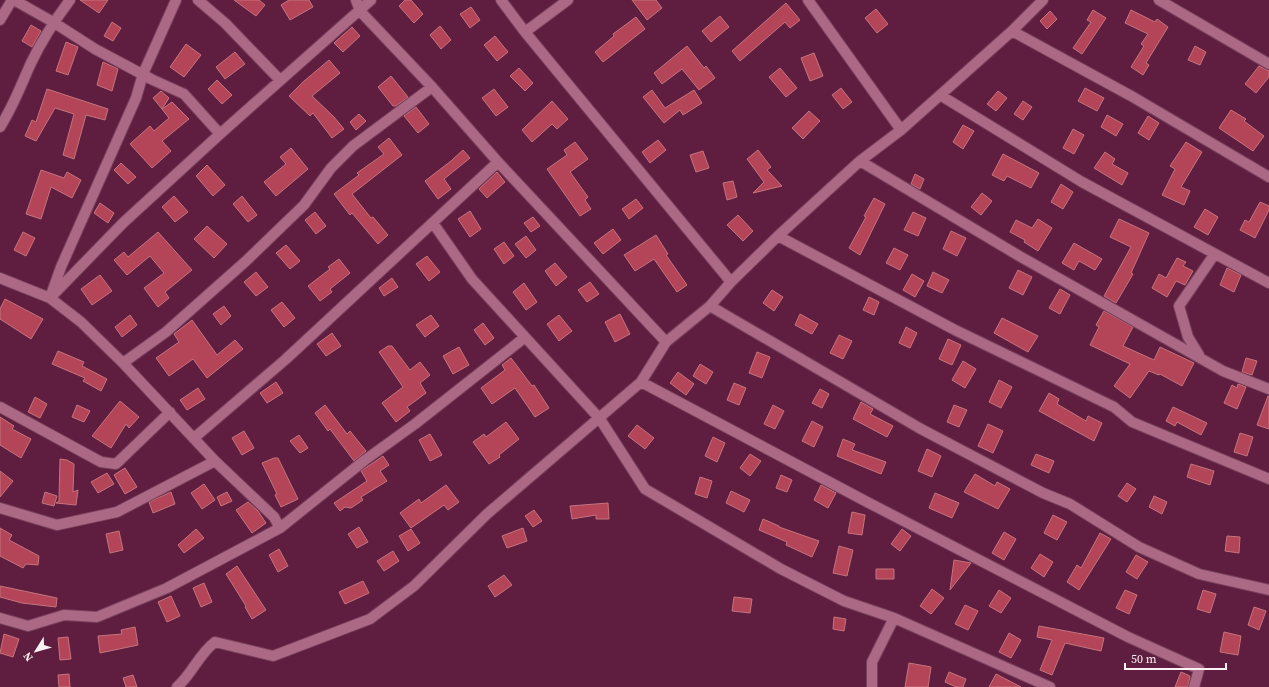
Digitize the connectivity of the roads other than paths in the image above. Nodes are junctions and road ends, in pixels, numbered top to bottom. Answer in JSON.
{"nodes":[{"id":1,"x":13,"y":0,"type":"edge"},
{"id":2,"x":70,"y":0,"type":"edge"},
{"id":3,"x":176,"y":0,"type":"edge"},
{"id":4,"x":198,"y":0,"type":"edge"},
{"id":5,"x":356,"y":0,"type":"edge"},
{"id":6,"x":371,"y":0,"type":"edge"},
{"id":7,"x":501,"y":0,"type":"edge"},
{"id":8,"x":568,"y":0,"type":"edge"},
{"id":9,"x":808,"y":0,"type":"edge"},
{"id":10,"x":1042,"y":0,"type":"edge"},
{"id":11,"x":1159,"y":0,"type":"edge"},
{"id":12,"x":360,"y":11,"type":"junction"},
{"id":13,"x":0,"y":20,"type":"edge"},
{"id":14,"x":53,"y":22,"type":"junction"},
{"id":15,"x":1012,"y":31,"type":"junction"},
{"id":16,"x":525,"y":32,"type":"junction"},
{"id":17,"x":1269,"y":64,"type":"edge"},
{"id":18,"x":144,"y":74,"type":"junction"},
{"id":19,"x":280,"y":80,"type":"junction"},
{"id":20,"x":432,"y":87,"type":"junction"},
{"id":21,"x":940,"y":95,"type":"junction"},
{"id":22,"x":0,"y":127,"type":"edge"},
{"id":23,"x":901,"y":130,"type":"junction"},
{"id":24,"x":220,"y":134,"type":"junction"},
{"id":25,"x":860,"y":161,"type":"junction"},
{"id":26,"x":498,"y":162,"type":"junction"},
{"id":27,"x":1269,"y":177,"type":"edge"},
{"id":28,"x":433,"y":223,"type":"junction"},
{"id":29,"x":778,"y":236,"type":"junction"},
{"id":30,"x":1214,"y":255,"type":"junction"},
{"id":31,"x":0,"y":278,"type":"edge"},
{"id":32,"x":731,"y":282,"type":"junction"},
{"id":33,"x":1269,"y":283,"type":"edge"},
{"id":34,"x":50,"y":298,"type":"junction"},
{"id":35,"x":710,"y":306,"type":"junction"},
{"id":36,"x":524,"y":338,"type":"junction"},
{"id":37,"x":666,"y":342,"type":"junction"},
{"id":38,"x":1200,"y":356,"type":"junction"},
{"id":39,"x":123,"y":363,"type":"junction"},
{"id":40,"x":642,"y":382,"type":"junction"},
{"id":41,"x":1269,"y":389,"type":"edge"},
{"id":42,"x":0,"y":407,"type":"edge"},
{"id":43,"x":170,"y":412,"type":"junction"},
{"id":44,"x":600,"y":419,"type":"junction"},
{"id":45,"x":194,"y":438,"type":"junction"},
{"id":46,"x":215,"y":461,"type":"junction"},
{"id":47,"x":1269,"y":479,"type":"edge"},
{"id":48,"x":0,"y":508,"type":"edge"},
{"id":49,"x":280,"y":528,"type":"junction"},
{"id":50,"x":1269,"y":590,"type":"edge"},
{"id":51,"x":0,"y":618,"type":"edge"},
{"id":52,"x":894,"y":618,"type":"junction"},
{"id":53,"x":177,"y":687,"type":"edge"},
{"id":54,"x":872,"y":687,"type":"edge"},
{"id":55,"x":1050,"y":687,"type":"edge"},
{"id":56,"x":1194,"y":687,"type":"edge"}],
"edges":[{"from":1,"to":13,"type":"street"},
{"from":1,"to":14,"type":"street"},
{"from":2,"to":14,"type":"street"},
{"from":3,"to":18,"type":"street"},
{"from":4,"to":19,"type":"street"},
{"from":5,"to":12,"type":"street"},
{"from":6,"to":12,"type":"street"},
{"from":7,"to":16,"type":"street"},
{"from":8,"to":16,"type":"street"},
{"from":9,"to":23,"type":"street"},
{"from":10,"to":15,"type":"street"},
{"from":11,"to":17,"type":"street"},
{"from":12,"to":19,"type":"street"},
{"from":12,"to":20,"type":"street"},
{"from":14,"to":18,"type":"street"},
{"from":14,"to":22,"type":"street"},
{"from":15,"to":21,"type":"street"},
{"from":15,"to":27,"type":"street"},
{"from":16,"to":32,"type":"street"},
{"from":18,"to":24,"type":"street"},
{"from":18,"to":34,"type":"street"},
{"from":19,"to":24,"type":"street"},
{"from":20,"to":26,"type":"street"},
{"from":20,"to":39,"type":"street"},
{"from":21,"to":23,"type":"street"},
{"from":21,"to":30,"type":"street"},
{"from":23,"to":25,"type":"street"},
{"from":24,"to":34,"type":"street"},
{"from":25,"to":29,"type":"street"},
{"from":25,"to":38,"type":"street"},
{"from":26,"to":28,"type":"street"},
{"from":26,"to":37,"type":"street"},
{"from":28,"to":36,"type":"street"},
{"from":28,"to":45,"type":"street"},
{"from":29,"to":32,"type":"street"},
{"from":29,"to":47,"type":"street"},
{"from":30,"to":33,"type":"street"},
{"from":30,"to":38,"type":"street"},
{"from":31,"to":34,"type":"street"},
{"from":32,"to":35,"type":"street"},
{"from":34,"to":39,"type":"street"},
{"from":35,"to":37,"type":"street"},
{"from":35,"to":50,"type":"street"},
{"from":36,"to":44,"type":"street"},
{"from":36,"to":49,"type":"street"},
{"from":37,"to":40,"type":"street"},
{"from":38,"to":41,"type":"street"},
{"from":39,"to":43,"type":"street"},
{"from":40,"to":44,"type":"street"},
{"from":40,"to":56,"type":"street"},
{"from":42,"to":43,"type":"street"},
{"from":43,"to":45,"type":"street"},
{"from":44,"to":52,"type":"street"},
{"from":44,"to":53,"type":"street"},
{"from":45,"to":46,"type":"street"},
{"from":46,"to":48,"type":"street"},
{"from":46,"to":49,"type":"street"},
{"from":49,"to":51,"type":"street"},
{"from":52,"to":54,"type":"street"},
{"from":52,"to":55,"type":"street"}]}
